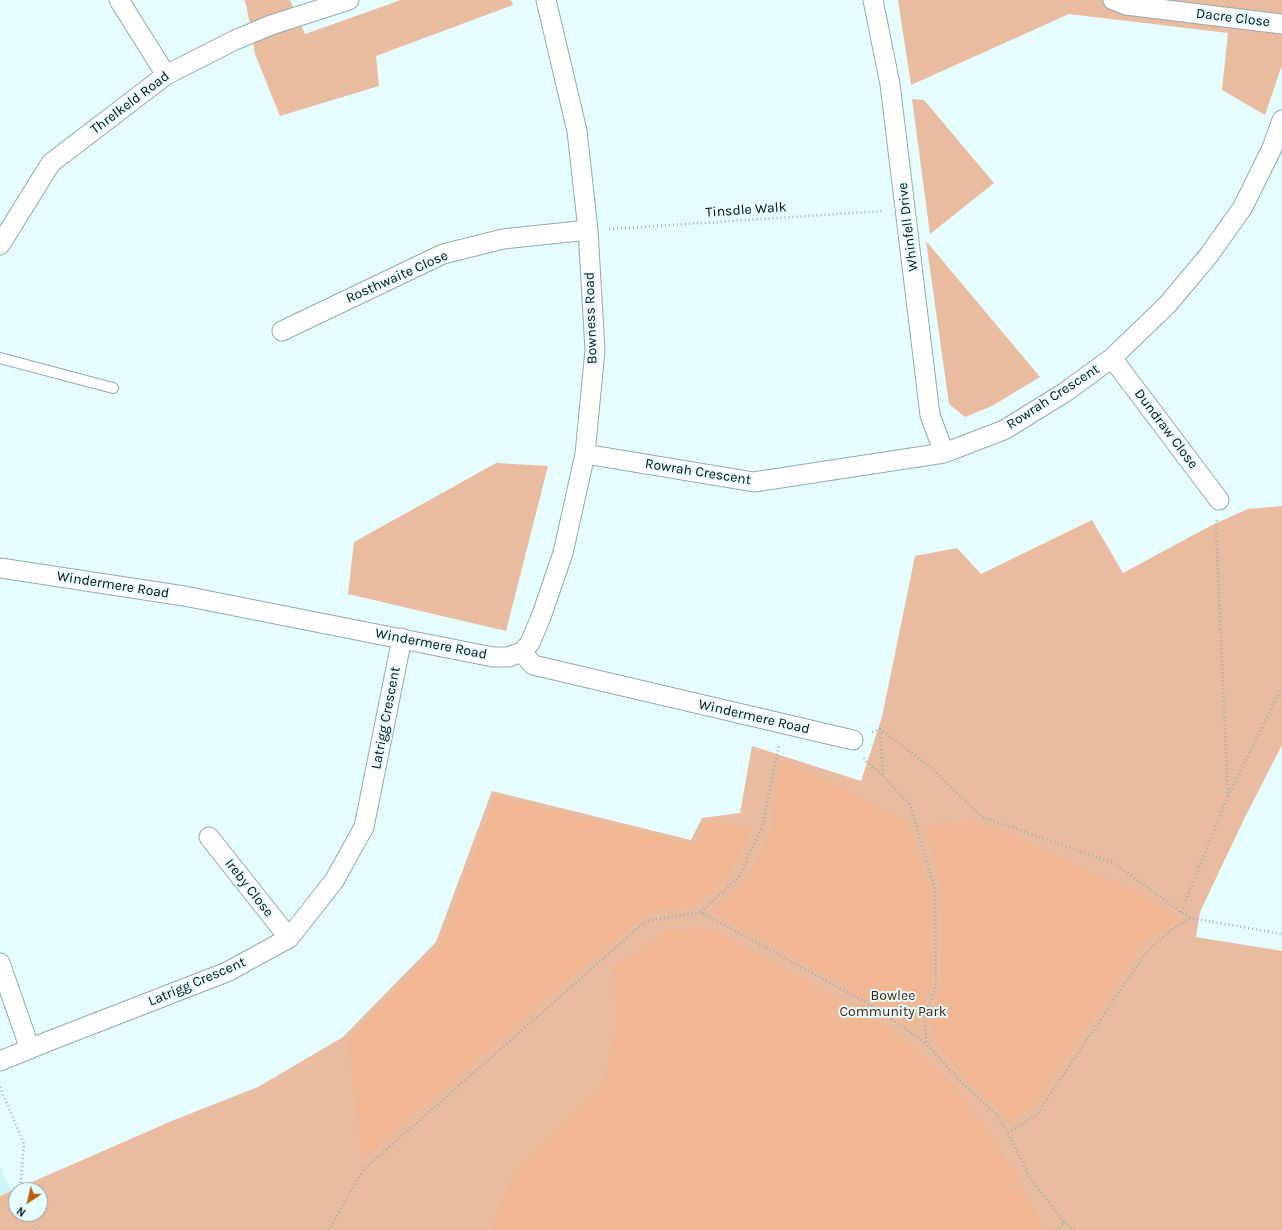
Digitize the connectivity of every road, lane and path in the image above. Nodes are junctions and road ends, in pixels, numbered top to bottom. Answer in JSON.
{"nodes":[{"id":1,"x":119,"y":0,"type":"edge"},
{"id":2,"x":349,"y":0,"type":"edge"},
{"id":3,"x":546,"y":0,"type":"edge"},
{"id":4,"x":872,"y":0,"type":"edge"},
{"id":5,"x":1113,"y":0,"type":"edge"},
{"id":6,"x":1282,"y":24,"type":"edge"},
{"id":7,"x":166,"y":75,"type":"junction"},
{"id":8,"x":1282,"y":120,"type":"edge"},
{"id":9,"x":1277,"y":150,"type":"edge"},
{"id":10,"x":906,"y":210,"type":"junction"},
{"id":11,"x":588,"y":230,"type":"junction"},
{"id":12,"x":0,"y":245,"type":"edge"},
{"id":13,"x":282,"y":331,"type":"dead end"},
{"id":14,"x":0,"y":358,"type":"edge"},
{"id":15,"x":1112,"y":358,"type":"junction"},
{"id":16,"x":113,"y":388,"type":"dead end"},
{"id":17,"x":944,"y":453,"type":"junction"},
{"id":18,"x":585,"y":454,"type":"junction"},
{"id":19,"x":1220,"y":500,"type":"joint"},
{"id":20,"x":0,"y":568,"type":"edge"},
{"id":21,"x":402,"y":638,"type":"junction"},
{"id":22,"x":522,"y":652,"type":"junction"},
{"id":23,"x":1282,"y":687,"type":"edge"},
{"id":24,"x":784,"y":724,"type":"junction"},
{"id":25,"x":880,"y":729,"type":"junction"},
{"id":26,"x":853,"y":740,"type":"junction"},
{"id":27,"x":883,"y":776,"type":"junction"},
{"id":28,"x":1228,"y":796,"type":"junction"},
{"id":29,"x":209,"y":837,"type":"dead end"},
{"id":30,"x":701,"y":912,"type":"junction"},
{"id":31,"x":1180,"y":912,"type":"junction"},
{"id":32,"x":1191,"y":918,"type":"junction"},
{"id":33,"x":1282,"y":934,"type":"edge"},
{"id":34,"x":289,"y":938,"type":"junction"},
{"id":35,"x":0,"y":963,"type":"edge"},
{"id":36,"x":927,"y":1044,"type":"junction"},
{"id":37,"x":30,"y":1049,"type":"junction"},
{"id":38,"x":0,"y":1061,"type":"edge"},
{"id":39,"x":0,"y":1087,"type":"edge"},
{"id":40,"x":1008,"y":1133,"type":"junction"},
{"id":41,"x":21,"y":1182,"type":"edge"},
{"id":42,"x":1064,"y":1222,"type":"junction"},
{"id":43,"x":329,"y":1230,"type":"edge"},
{"id":44,"x":1057,"y":1230,"type":"edge"},
{"id":45,"x":1074,"y":1230,"type":"edge"}],
"edges":[{"from":1,"to":7,"type":"street"},
{"from":2,"to":7,"type":"street","name":"Threlkeld Road"},
{"from":3,"to":11,"type":"street","name":"Bowness Road"},
{"from":4,"to":10,"type":"street","name":"Whinfell Drive"},
{"from":5,"to":6,"type":"street","name":"Dacre Close"},
{"from":7,"to":12,"type":"street","name":"Threlkeld Road"},
{"from":8,"to":9,"type":"street","name":"Rowrah Crescent"},
{"from":9,"to":15,"type":"street","name":"Rowrah Crescent"},
{"from":10,"to":11,"type":"path","name":"Tinsdle Walk"},
{"from":10,"to":17,"type":"street","name":"Whinfell Drive"},
{"from":11,"to":13,"type":"street","name":"Rosthwaite Close"},
{"from":11,"to":18,"type":"street","name":"Bowness Road"},
{"from":14,"to":16,"type":"lane"},
{"from":15,"to":17,"type":"street","name":"Rowrah Crescent"},
{"from":15,"to":19,"type":"street","name":"Dundraw Close"},
{"from":17,"to":18,"type":"street","name":"Rowrah Crescent"},
{"from":18,"to":22,"type":"street","name":"Bowness Road"},
{"from":19,"to":28,"type":"path"},
{"from":20,"to":21,"type":"street","name":"Windermere Road"},
{"from":21,"to":22,"type":"street","name":"Windermere Road"},
{"from":21,"to":34,"type":"street","name":"Latrigg Crescent"},
{"from":22,"to":24,"type":"street","name":"Windermere Road"},
{"from":23,"to":28,"type":"path"},
{"from":24,"to":26,"type":"street","name":"Windermere Road"},
{"from":24,"to":30,"type":"path"},
{"from":25,"to":26,"type":"path"},
{"from":25,"to":27,"type":"path"},
{"from":25,"to":31,"type":"path"},
{"from":26,"to":27,"type":"path"},
{"from":27,"to":36,"type":"path"},
{"from":28,"to":31,"type":"path"},
{"from":29,"to":34,"type":"street","name":"Ireby Close"},
{"from":30,"to":36,"type":"path"},
{"from":30,"to":43,"type":"path"},
{"from":31,"to":32,"type":"path"},
{"from":32,"to":33,"type":"path"},
{"from":32,"to":40,"type":"path"},
{"from":34,"to":37,"type":"street","name":"Latrigg Crescent"},
{"from":35,"to":37,"type":"street"},
{"from":36,"to":40,"type":"path"},
{"from":37,"to":38,"type":"street","name":"Latrigg Crescent"},
{"from":39,"to":41,"type":"path"},
{"from":40,"to":42,"type":"path"},
{"from":42,"to":44,"type":"path"},
{"from":42,"to":45,"type":"path"}]}
